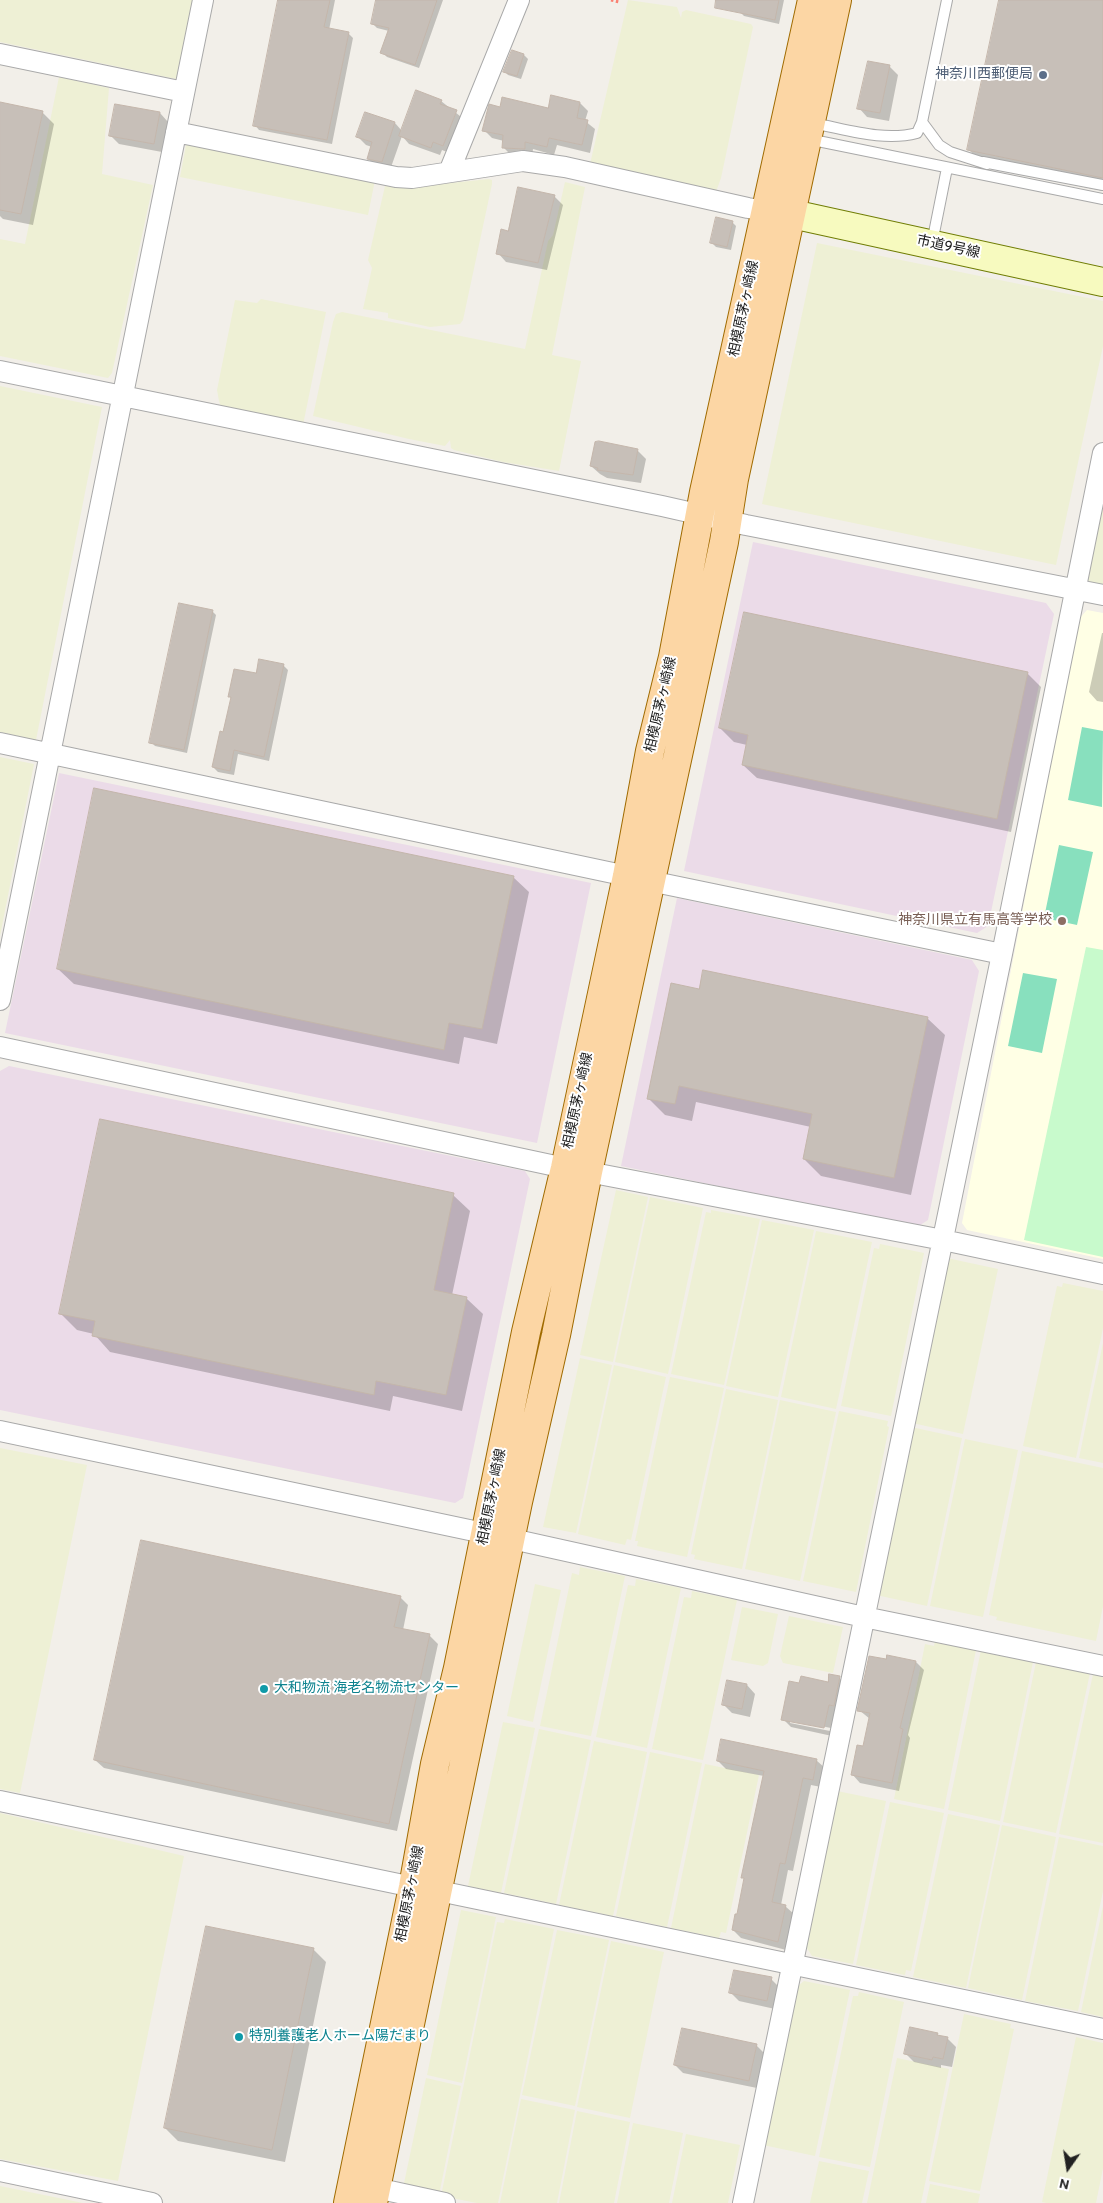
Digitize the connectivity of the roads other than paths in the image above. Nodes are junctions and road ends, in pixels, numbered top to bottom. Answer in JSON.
{"nodes":[{"id":1,"x":203,"y":0,"type":"edge"},
{"id":2,"x":519,"y":0,"type":"edge"},
{"id":3,"x":812,"y":0,"type":"edge"},
{"id":4,"x":836,"y":0,"type":"edge"},
{"id":5,"x":947,"y":0,"type":"edge"},
{"id":6,"x":0,"y":54,"type":"edge"},
{"id":7,"x":184,"y":92,"type":"junction"},
{"id":8,"x":922,"y":122,"type":"junction"},
{"id":9,"x":809,"y":130,"type":"junction"},
{"id":10,"x":176,"y":132,"type":"junction"},
{"id":11,"x":982,"y":162,"type":"junction"},
{"id":12,"x":947,"y":168,"type":"junction"},
{"id":13,"x":450,"y":172,"type":"junction"},
{"id":14,"x":1023,"y":183,"type":"junction"},
{"id":15,"x":1103,"y":185,"type":"edge"},
{"id":16,"x":1103,"y":200,"type":"edge"},
{"id":17,"x":779,"y":213,"type":"junction"},
{"id":18,"x":932,"y":244,"type":"junction"},
{"id":19,"x":1103,"y":282,"type":"edge"},
{"id":20,"x":0,"y":371,"type":"edge"},
{"id":21,"x":122,"y":396,"type":"junction"},
{"id":22,"x":1103,"y":453,"type":"edge"},
{"id":23,"x":701,"y":515,"type":"junction"},
{"id":24,"x":727,"y":521,"type":"junction"},
{"id":25,"x":1074,"y":589,"type":"junction"},
{"id":26,"x":1103,"y":595,"type":"edge"},
{"id":27,"x":0,"y":743,"type":"edge"},
{"id":28,"x":49,"y":753,"type":"junction"},
{"id":29,"x":626,"y":876,"type":"junction"},
{"id":30,"x":1002,"y":954,"type":"junction"},
{"id":31,"x":0,"y":1000,"type":"edge"},
{"id":32,"x":0,"y":1047,"type":"edge"},
{"id":33,"x":576,"y":1170,"type":"junction"},
{"id":34,"x":943,"y":1240,"type":"junction"},
{"id":35,"x":1103,"y":1274,"type":"edge"},
{"id":36,"x":0,"y":1431,"type":"edge"},
{"id":37,"x":499,"y":1536,"type":"junction"},
{"id":38,"x":864,"y":1617,"type":"junction"},
{"id":39,"x":1103,"y":1666,"type":"edge"},
{"id":40,"x":0,"y":1801,"type":"edge"},
{"id":41,"x":426,"y":1889,"type":"junction"},
{"id":42,"x":792,"y":1964,"type":"junction"},
{"id":43,"x":1103,"y":2029,"type":"edge"},
{"id":44,"x":0,"y":2172,"type":"edge"},
{"id":45,"x":374,"y":2196,"type":"edge"},
{"id":46,"x":152,"y":2203,"type":"edge"},
{"id":47,"x":348,"y":2203,"type":"edge"},
{"id":48,"x":445,"y":2203,"type":"edge"},
{"id":49,"x":742,"y":2203,"type":"edge"}],
"edges":[{"from":1,"to":7,"type":"street"},
{"from":2,"to":13,"type":"street"},
{"from":3,"to":17,"type":"main road","name":"相模原茅ヶ崎線"},
{"from":4,"to":9,"type":"main road","name":"相模原茅ヶ崎線"},
{"from":5,"to":8,"type":"lane"},
{"from":6,"to":7,"type":"street"},
{"from":7,"to":10,"type":"street"},
{"from":8,"to":9,"type":"lane"},
{"from":8,"to":11,"type":"lane"},
{"from":9,"to":12,"type":"lane"},
{"from":9,"to":17,"type":"main road","name":"相模原茅ヶ崎線"},
{"from":10,"to":13,"type":"street"},
{"from":10,"to":21,"type":"street"},
{"from":11,"to":14,"type":"lane"},
{"from":11,"to":15,"type":"lane"},
{"from":12,"to":14,"type":"lane"},
{"from":12,"to":18,"type":"lane"},
{"from":13,"to":17,"type":"street"},
{"from":14,"to":16,"type":"lane"},
{"from":17,"to":18,"type":"street","name":"市道9号線"},
{"from":17,"to":23,"type":"main road","name":"相模原茅ヶ崎線"},
{"from":17,"to":24,"type":"main road","name":"相模原茅ヶ崎線"},
{"from":18,"to":19,"type":"street","name":"市道9号線"},
{"from":20,"to":21,"type":"street"},
{"from":21,"to":23,"type":"street"},
{"from":21,"to":28,"type":"street"},
{"from":22,"to":25,"type":"street"},
{"from":23,"to":24,"type":"street"},
{"from":23,"to":29,"type":"main road","name":"相模原茅ヶ崎線"},
{"from":24,"to":25,"type":"street"},
{"from":24,"to":29,"type":"main road","name":"相模原茅ヶ崎線"},
{"from":25,"to":26,"type":"street"},
{"from":25,"to":30,"type":"street"},
{"from":27,"to":28,"type":"street"},
{"from":28,"to":29,"type":"street"},
{"from":28,"to":31,"type":"street"},
{"from":29,"to":30,"type":"street"},
{"from":29,"to":33,"type":"main road","name":"相模原茅ヶ崎線"},
{"from":30,"to":34,"type":"street"},
{"from":32,"to":33,"type":"street"},
{"from":33,"to":34,"type":"street"},
{"from":33,"to":37,"type":"main road","name":"相模原茅ヶ崎線"},
{"from":34,"to":35,"type":"street"},
{"from":34,"to":38,"type":"street"},
{"from":36,"to":37,"type":"street"},
{"from":37,"to":38,"type":"street"},
{"from":37,"to":41,"type":"main road","name":"相模原茅ヶ崎線"},
{"from":38,"to":39,"type":"street"},
{"from":38,"to":42,"type":"street"},
{"from":40,"to":41,"type":"street"},
{"from":41,"to":42,"type":"street"},
{"from":41,"to":45,"type":"main road","name":"相模原茅ヶ崎線"},
{"from":41,"to":47,"type":"main road","name":"相模原茅ヶ崎線"},
{"from":42,"to":43,"type":"street"},
{"from":42,"to":49,"type":"street"},
{"from":44,"to":46,"type":"street"},
{"from":45,"to":48,"type":"street"}]}
